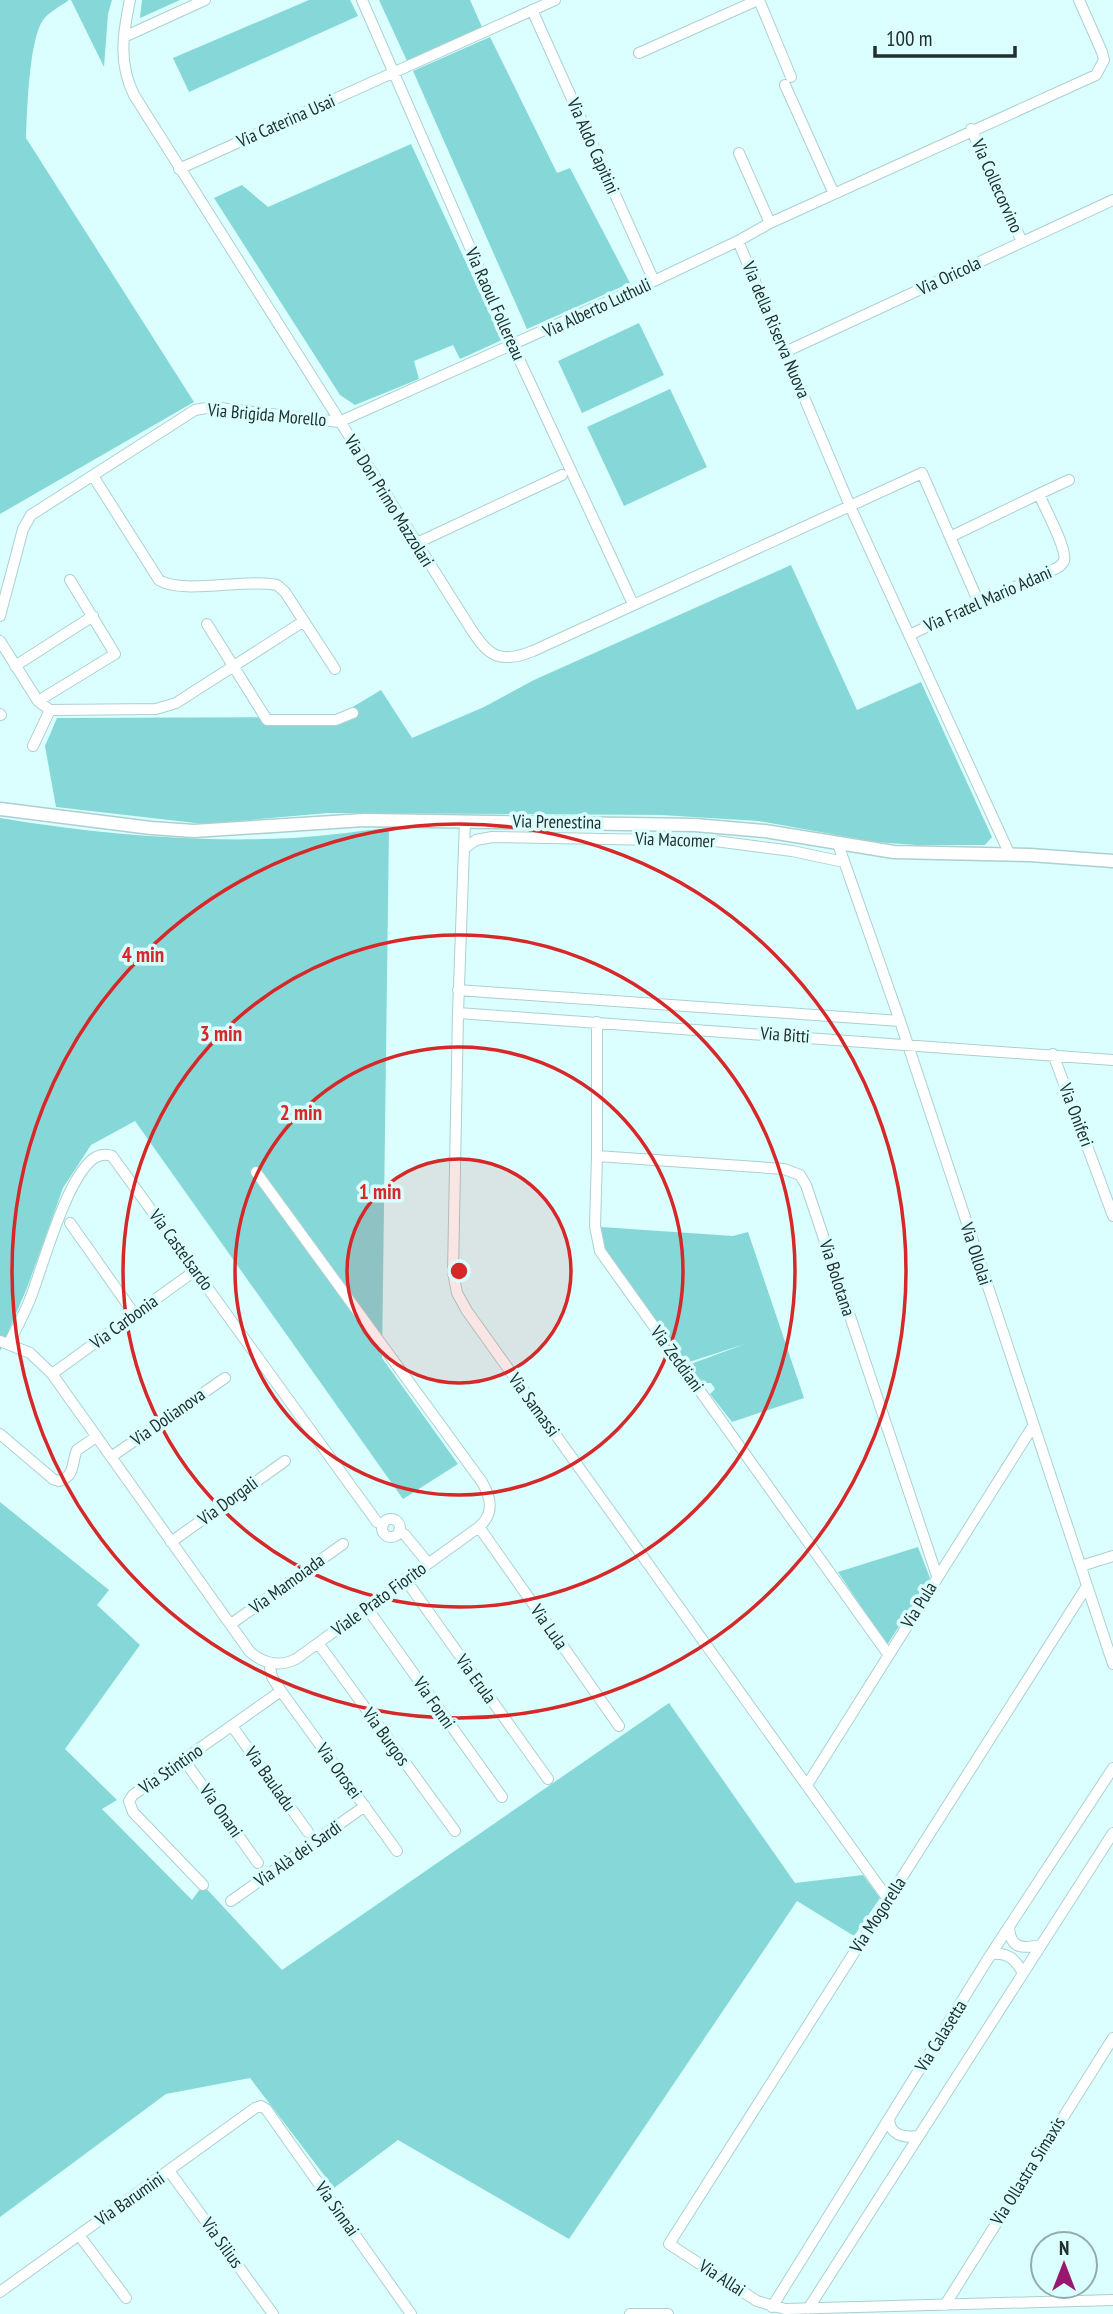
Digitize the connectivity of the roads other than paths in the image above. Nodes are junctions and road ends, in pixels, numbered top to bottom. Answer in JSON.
{"nodes":[{"id":1,"x":130,"y":0,"type":"edge"},
{"id":2,"x":205,"y":0,"type":"edge"},
{"id":3,"x":362,"y":0,"type":"edge"},
{"id":4,"x":555,"y":0,"type":"edge"},
{"id":5,"x":758,"y":0,"type":"edge"},
{"id":6,"x":1079,"y":0,"type":"edge"},
{"id":7,"x":193,"y":2,"type":"edge"},
{"id":8,"x":532,"y":10,"type":"junction"},
{"id":9,"x":124,"y":37,"type":"junction"},
{"id":10,"x":639,"y":53,"type":"dead end"},
{"id":11,"x":393,"y":72,"type":"junction"},
{"id":12,"x":971,"y":130,"type":"junction"},
{"id":13,"x":738,"y":153,"type":"dead end"},
{"id":14,"x":179,"y":169,"type":"junction"},
{"id":15,"x":834,"y":194,"type":"junction"},
{"id":16,"x":1113,"y":200,"type":"edge"},
{"id":17,"x":770,"y":223,"type":"junction"},
{"id":18,"x":738,"y":241,"type":"junction"},
{"id":19,"x":1022,"y":242,"type":"junction"},
{"id":20,"x":654,"y":281,"type":"junction"},
{"id":21,"x":513,"y":346,"type":"junction"},
{"id":22,"x":785,"y":352,"type":"junction"},
{"id":23,"x":339,"y":422,"type":"junction"},
{"id":24,"x":562,"y":475,"type":"dead end"},
{"id":25,"x":93,"y":476,"type":"junction"},
{"id":26,"x":1069,"y":480,"type":"dead end"},
{"id":27,"x":1039,"y":494,"type":"junction"},
{"id":28,"x":850,"y":506,"type":"junction"},
{"id":29,"x":950,"y":537,"type":"junction"},
{"id":30,"x":416,"y":544,"type":"junction"},
{"id":31,"x":70,"y":580,"type":"dead end"},
{"id":32,"x":979,"y":603,"type":"junction"},
{"id":33,"x":633,"y":604,"type":"junction"},
{"id":34,"x":0,"y":616,"type":"edge"},
{"id":35,"x":93,"y":616,"type":"junction"},
{"id":36,"x":304,"y":621,"type":"junction"},
{"id":37,"x":207,"y":624,"type":"dead end"},
{"id":38,"x":909,"y":635,"type":"junction"},
{"id":39,"x":0,"y":641,"type":"edge"},
{"id":40,"x":15,"y":666,"type":"junction"},
{"id":41,"x":233,"y":667,"type":"junction"},
{"id":42,"x":335,"y":669,"type":"dead end"},
{"id":43,"x":38,"y":701,"type":"junction"},
{"id":44,"x":50,"y":710,"type":"junction"},
{"id":45,"x":353,"y":713,"type":"dead end"},
{"id":46,"x":33,"y":746,"type":"dead end"},
{"id":47,"x":0,"y":808,"type":"edge"},
{"id":48,"x":466,"y":821,"type":"junction"},
{"id":49,"x":838,"y":844,"type":"junction"},
{"id":50,"x":465,"y":848,"type":"junction"},
{"id":51,"x":1010,"y":855,"type":"junction"},
{"id":52,"x":1113,"y":861,"type":"edge"},
{"id":53,"x":844,"y":862,"type":"junction"},
{"id":54,"x":458,"y":990,"type":"junction"},
{"id":55,"x":458,"y":1013,"type":"junction"},
{"id":56,"x":597,"y":1021,"type":"junction"},
{"id":57,"x":900,"y":1021,"type":"junction"},
{"id":58,"x":908,"y":1044,"type":"junction"},
{"id":59,"x":1053,"y":1054,"type":"junction"},
{"id":60,"x":1113,"y":1059,"type":"edge"},
{"id":61,"x":597,"y":1156,"type":"junction"},
{"id":62,"x":256,"y":1172,"type":"dead end"},
{"id":63,"x":1109,"y":1194,"type":"edge"},
{"id":64,"x":1113,"y":1216,"type":"edge"},
{"id":65,"x":70,"y":1223,"type":"dead end"},
{"id":66,"x":196,"y":1270,"type":"junction"},
{"id":67,"x":135,"y":1315,"type":"junction"},
{"id":68,"x":4,"y":1342,"type":"edge"},
{"id":69,"x":52,"y":1374,"type":"junction"},
{"id":70,"x":225,"y":1378,"type":"dead end"},
{"id":71,"x":1033,"y":1426,"type":"junction"},
{"id":72,"x":0,"y":1434,"type":"edge"},
{"id":73,"x":96,"y":1437,"type":"junction"},
{"id":74,"x":111,"y":1457,"type":"junction"},
{"id":75,"x":285,"y":1461,"type":"dead end"},
{"id":76,"x":479,"y":1527,"type":"junction"},
{"id":77,"x":172,"y":1542,"type":"junction"},
{"id":78,"x":343,"y":1544,"type":"dead end"},
{"id":79,"x":1113,"y":1556,"type":"edge"},
{"id":80,"x":428,"y":1563,"type":"junction"},
{"id":81,"x":1081,"y":1566,"type":"junction"},
{"id":82,"x":937,"y":1576,"type":"junction"},
{"id":83,"x":405,"y":1579,"type":"junction"},
{"id":84,"x":1087,"y":1586,"type":"junction"},
{"id":85,"x":367,"y":1608,"type":"junction"},
{"id":86,"x":231,"y":1624,"type":"junction"},
{"id":87,"x":318,"y":1643,"type":"junction"},
{"id":88,"x":888,"y":1654,"type":"junction"},
{"id":89,"x":269,"y":1663,"type":"junction"},
{"id":90,"x":1113,"y":1664,"type":"edge"},
{"id":91,"x":281,"y":1691,"type":"junction"},
{"id":92,"x":232,"y":1726,"type":"junction"},
{"id":93,"x":619,"y":1727,"type":"dead end"},
{"id":94,"x":184,"y":1760,"type":"junction"},
{"id":95,"x":1113,"y":1768,"type":"edge"},
{"id":96,"x":548,"y":1779,"type":"dead end"},
{"id":97,"x":807,"y":1785,"type":"junction"},
{"id":98,"x":502,"y":1797,"type":"dead end"},
{"id":99,"x":365,"y":1806,"type":"junction"},
{"id":100,"x":455,"y":1831,"type":"dead end"},
{"id":101,"x":307,"y":1832,"type":"dead end"},
{"id":102,"x":1113,"y":1833,"type":"edge"},
{"id":103,"x":397,"y":1851,"type":"dead end"},
{"id":104,"x":258,"y":1863,"type":"dead end"},
{"id":105,"x":203,"y":1885,"type":"dead end"},
{"id":106,"x":888,"y":1899,"type":"junction"},
{"id":107,"x":231,"y":1901,"type":"dead end"},
{"id":108,"x":1009,"y":1926,"type":"junction"},
{"id":109,"x":1041,"y":1945,"type":"junction"},
{"id":110,"x":991,"y":1954,"type":"junction"},
{"id":111,"x":1023,"y":1973,"type":"junction"},
{"id":112,"x":1112,"y":2045,"type":"edge"},
{"id":113,"x":261,"y":2106,"type":"joint"},
{"id":114,"x":889,"y":2119,"type":"junction"},
{"id":115,"x":917,"y":2136,"type":"junction"},
{"id":116,"x":170,"y":2172,"type":"junction"},
{"id":117,"x":79,"y":2235,"type":"junction"},
{"id":118,"x":669,"y":2244,"type":"joint"},
{"id":119,"x":0,"y":2292,"type":"edge"},
{"id":120,"x":126,"y":2298,"type":"dead end"},
{"id":121,"x":1113,"y":2300,"type":"edge"},
{"id":122,"x":944,"y":2305,"type":"junction"},
{"id":123,"x":772,"y":2307,"type":"junction"},
{"id":124,"x":808,"y":2309,"type":"junction"},
{"id":125,"x":273,"y":2314,"type":"edge"},
{"id":126,"x":411,"y":2314,"type":"edge"},
{"id":127,"x":631,"y":2314,"type":"edge"},
{"id":128,"x":668,"y":2314,"type":"edge"}],
"edges":[{"from":1,"to":9,"type":"street","name":"Via Don Primo Mazzolari"},
{"from":2,"to":7,"type":"street"},
{"from":3,"to":11,"type":"street","name":"Via Raoul Follereau"},
{"from":4,"to":8,"type":"street","name":"Via Caterina Usai"},
{"from":5,"to":10,"type":"street"},
{"from":5,"to":15,"type":"street"},
{"from":6,"to":12,"type":"street","name":"Via della Riserva Nuova"},
{"from":7,"to":9,"type":"street"},
{"from":8,"to":11,"type":"street","name":"Via Caterina Usai"},
{"from":8,"to":20,"type":"street","name":"Via Aldo Capitini"},
{"from":9,"to":14,"type":"street","name":"Via Don Primo Mazzolari"},
{"from":11,"to":14,"type":"street","name":"Via Caterina Usai"},
{"from":11,"to":21,"type":"street","name":"Via Raoul Follereau"},
{"from":12,"to":15,"type":"street","name":"Via della Riserva Nuova"},
{"from":12,"to":19,"type":"street","name":"Via Collecorvino"},
{"from":13,"to":17,"type":"street"},
{"from":14,"to":23,"type":"street","name":"Via Don Primo Mazzolari"},
{"from":15,"to":17,"type":"street","name":"Via della Riserva Nuova"},
{"from":16,"to":19,"type":"street","name":"Via Oricola"},
{"from":17,"to":18,"type":"street","name":"Via della Riserva Nuova"},
{"from":18,"to":20,"type":"street","name":"Via Alberto Luthuli"},
{"from":18,"to":22,"type":"street","name":"Via della Riserva Nuova"},
{"from":19,"to":22,"type":"street","name":"Via Oricola"},
{"from":20,"to":21,"type":"street","name":"Via Alberto Luthuli"},
{"from":21,"to":23,"type":"street","name":"Via Alberto Luthuli"},
{"from":21,"to":33,"type":"street","name":"Via Raoul Follereau"},
{"from":22,"to":28,"type":"street","name":"Via della Riserva Nuova"},
{"from":23,"to":25,"type":"street","name":"Via Brigida Morello"},
{"from":23,"to":30,"type":"street","name":"Via Don Primo Mazzolari"},
{"from":24,"to":30,"type":"street"},
{"from":25,"to":34,"type":"street"},
{"from":25,"to":36,"type":"street"},
{"from":26,"to":27,"type":"street"},
{"from":27,"to":29,"type":"street"},
{"from":27,"to":32,"type":"street","name":"Via Fratel Mario Adani"},
{"from":28,"to":29,"type":"street","name":"Via Don Primo Mazzolari"},
{"from":28,"to":33,"type":"street","name":"Via Don Primo Mazzolari"},
{"from":28,"to":38,"type":"street","name":"Via della Riserva Nuova"},
{"from":29,"to":32,"type":"street"},
{"from":30,"to":33,"type":"street","name":"Via Don Primo Mazzolari"},
{"from":31,"to":35,"type":"street"},
{"from":32,"to":38,"type":"street","name":"Via Fratel Mario Adani"},
{"from":35,"to":40,"type":"street"},
{"from":35,"to":43,"type":"street"},
{"from":36,"to":41,"type":"street"},
{"from":36,"to":42,"type":"street"},
{"from":37,"to":41,"type":"street"},
{"from":38,"to":51,"type":"street","name":"Via della Riserva Nuova"},
{"from":39,"to":40,"type":"street"},
{"from":40,"to":43,"type":"street"},
{"from":41,"to":44,"type":"street"},
{"from":41,"to":45,"type":"street"},
{"from":43,"to":44,"type":"street"},
{"from":44,"to":46,"type":"street"},
{"from":47,"to":48,"type":"main road","name":"Via Prenestina"},
{"from":48,"to":49,"type":"main road","name":"Via Prenestina"},
{"from":48,"to":50,"type":"street","name":"Via Samassi"},
{"from":49,"to":51,"type":"main road","name":"Via Prenestina"},
{"from":49,"to":53,"type":"street","name":"Via Ollolai"},
{"from":50,"to":53,"type":"street","name":"Via Macomer"},
{"from":50,"to":54,"type":"street","name":"Via Samassi"},
{"from":51,"to":52,"type":"main road","name":"Via Prenestina"},
{"from":53,"to":57,"type":"street","name":"Via Ollolai"},
{"from":54,"to":55,"type":"street","name":"Via Samassi"},
{"from":54,"to":57,"type":"street","name":"Via Bitti"},
{"from":55,"to":56,"type":"street","name":"Via Bitti"},
{"from":55,"to":97,"type":"street","name":"Via Samassi"},
{"from":56,"to":58,"type":"street","name":"Via Bitti"},
{"from":56,"to":61,"type":"street","name":"Via Zeddiani"},
{"from":57,"to":58,"type":"street","name":"Via Ollolai"},
{"from":58,"to":59,"type":"street","name":"Via Bitti"},
{"from":58,"to":71,"type":"street","name":"Via Ollolai"},
{"from":59,"to":60,"type":"street","name":"Via Bitti"},
{"from":59,"to":63,"type":"street","name":"Via Oniferi"},
{"from":61,"to":82,"type":"street","name":"Via Bolotana"},
{"from":61,"to":88,"type":"street","name":"Via Zeddiani"},
{"from":62,"to":76,"type":"street"},
{"from":63,"to":64,"type":"street","name":"Via Oniferi"},
{"from":65,"to":67,"type":"street"},
{"from":66,"to":67,"type":"street","name":"Via Carbonia"},
{"from":66,"to":68,"type":"street","name":"Via Castelsardo"},
{"from":66,"to":80,"type":"street","name":"Via Castelsardo"},
{"from":67,"to":69,"type":"street","name":"Via Carbonia"},
{"from":68,"to":69,"type":"street"},
{"from":69,"to":73,"type":"street"},
{"from":70,"to":74,"type":"street","name":"Via Dolianova"},
{"from":71,"to":81,"type":"street","name":"Via Ollolai"},
{"from":71,"to":82,"type":"street","name":"Via Pula"},
{"from":72,"to":73,"type":"street"},
{"from":73,"to":74,"type":"street"},
{"from":74,"to":77,"type":"street"},
{"from":75,"to":77,"type":"street","name":"Via Dorgali"},
{"from":76,"to":80,"type":"street","name":"Viale Prato Fiorito"},
{"from":76,"to":93,"type":"street","name":"Via Lula"},
{"from":77,"to":86,"type":"street"},
{"from":78,"to":86,"type":"street","name":"Via Mamoiada"},
{"from":79,"to":81,"type":"street"},
{"from":80,"to":83,"type":"street","name":"Viale Prato Fiorito"},
{"from":81,"to":84,"type":"street","name":"Via Ollolai"},
{"from":82,"to":88,"type":"street","name":"Via Pula"},
{"from":83,"to":85,"type":"street","name":"Viale Prato Fiorito"},
{"from":83,"to":96,"type":"street","name":"Via Erula"},
{"from":84,"to":90,"type":"street","name":"Via Ollolai"},
{"from":84,"to":106,"type":"street","name":"Via Mogorella"},
{"from":85,"to":87,"type":"street","name":"Viale Prato Fiorito"},
{"from":85,"to":98,"type":"street","name":"Via Fonni"},
{"from":86,"to":89,"type":"street"},
{"from":87,"to":89,"type":"street","name":"Viale Prato Fiorito"},
{"from":87,"to":100,"type":"street","name":"Via Burgos"},
{"from":88,"to":97,"type":"street","name":"Via Pula"},
{"from":89,"to":91,"type":"street"},
{"from":91,"to":92,"type":"street","name":"Via Stintino"},
{"from":91,"to":99,"type":"street","name":"Via Orosei"},
{"from":92,"to":94,"type":"street","name":"Via Stintino"},
{"from":92,"to":101,"type":"street","name":"Via Bauladu"},
{"from":94,"to":104,"type":"street","name":"Via Onani"},
{"from":94,"to":105,"type":"street","name":"Via Stintino"},
{"from":95,"to":108,"type":"street","name":"Via Calasetta"},
{"from":97,"to":106,"type":"street","name":"Via Samassi"},
{"from":99,"to":103,"type":"street","name":"Via Orosei"},
{"from":99,"to":107,"type":"street","name":"Via Alà dei Sardi"},
{"from":102,"to":109,"type":"street","name":"Via Calasetta"},
{"from":106,"to":118,"type":"street","name":"Via Mogorella"},
{"from":108,"to":109,"type":"street"},
{"from":108,"to":110,"type":"street","name":"Via Calasetta"},
{"from":109,"to":111,"type":"street","name":"Via Calasetta"},
{"from":110,"to":111,"type":"street"},
{"from":110,"to":114,"type":"street","name":"Via Calasetta"},
{"from":111,"to":115,"type":"street","name":"Via Calasetta"},
{"from":112,"to":122,"type":"street","name":"Via Ollastra Simaxis"},
{"from":113,"to":116,"type":"street","name":"Via Barumini"},
{"from":113,"to":126,"type":"street","name":"Via Sinnai"},
{"from":114,"to":115,"type":"street"},
{"from":114,"to":123,"type":"street","name":"Via Calasetta"},
{"from":115,"to":124,"type":"street","name":"Via Calasetta"},
{"from":116,"to":117,"type":"street","name":"Via Barumini"},
{"from":116,"to":125,"type":"street","name":"Via Silius"},
{"from":117,"to":119,"type":"street","name":"Via Barumini"},
{"from":117,"to":120,"type":"street"},
{"from":118,"to":123,"type":"street","name":"Via Allai"},
{"from":121,"to":122,"type":"street","name":"Via Allai"},
{"from":122,"to":124,"type":"street","name":"Via Allai"},
{"from":123,"to":124,"type":"street","name":"Via Allai"},
{"from":127,"to":128,"type":"street"}]}
